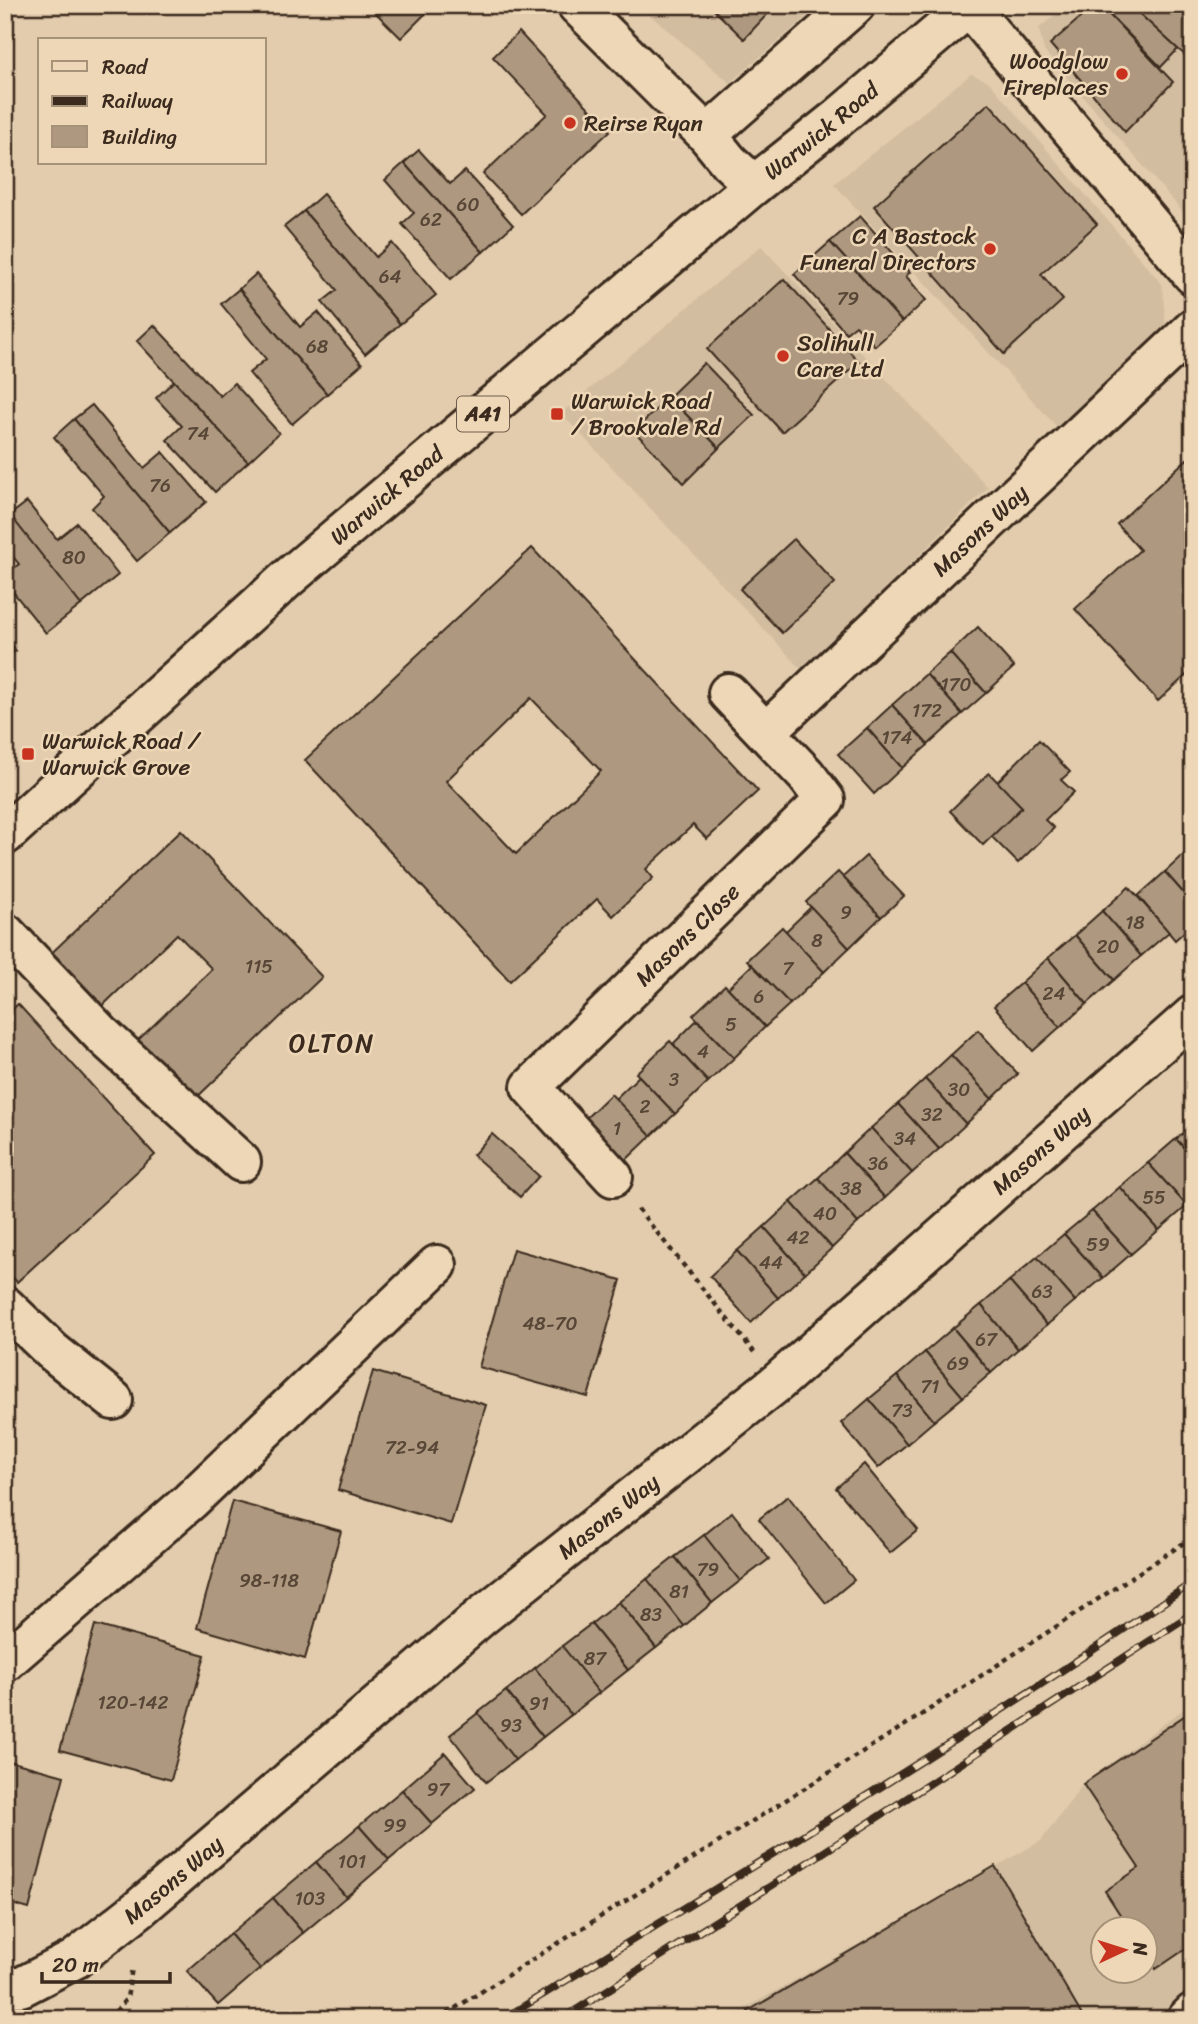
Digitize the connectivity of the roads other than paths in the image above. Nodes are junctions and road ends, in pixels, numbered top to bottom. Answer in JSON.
{"nodes":[{"id":1,"x":577,"y":5,"type":"edge"},
{"id":2,"x":855,"y":5,"type":"edge"},
{"id":3,"x":970,"y":6,"type":"edge"},
{"id":4,"x":707,"y":135,"type":"junction"},
{"id":5,"x":754,"y":185,"type":"junction"},
{"id":6,"x":1193,"y":275,"type":"edge"},
{"id":7,"x":1193,"y":329,"type":"edge"},
{"id":8,"x":728,"y":692,"type":"dead end"},
{"id":9,"x":766,"y":732,"type":"junction"},
{"id":10,"x":5,"y":835,"type":"edge"},
{"id":11,"x":5,"y":933,"type":"edge"},
{"id":12,"x":1193,"y":1015,"type":"edge"},
{"id":13,"x":242,"y":1163,"type":"dead end"},
{"id":14,"x":613,"y":1177,"type":"road end"},
{"id":15,"x":437,"y":1265,"type":"dead end"},
{"id":16,"x":5,"y":1306,"type":"edge"},
{"id":17,"x":113,"y":1400,"type":"dead end"},
{"id":18,"x":5,"y":1662,"type":"edge"},
{"id":19,"x":5,"y":1986,"type":"edge"},
{"id":20,"x":1193,"y":2013,"type":"edge"},
{"id":21,"x":1186,"y":2019,"type":"edge"}],
"edges":[{"from":1,"to":4,"type":"main road"},
{"from":2,"to":4,"type":"main road"},
{"from":3,"to":5,"type":"main road","name":"Warwick Road","number":"A41"},
{"from":3,"to":6,"type":"main road"},
{"from":4,"to":5,"type":"main road"},
{"from":5,"to":10,"type":"main road","name":"Warwick Road","number":"A41"},
{"from":7,"to":9,"type":"main road","name":"Masons Way"},
{"from":8,"to":9,"type":"main road","name":"Masons Close"},
{"from":9,"to":14,"type":"main road","name":"Masons Close"},
{"from":11,"to":13,"type":"main road"},
{"from":12,"to":19,"type":"main road","name":"Masons Way"},
{"from":15,"to":18,"type":"main road"},
{"from":16,"to":17,"type":"main road"},
{"from":20,"to":21,"type":"main road"}]}
